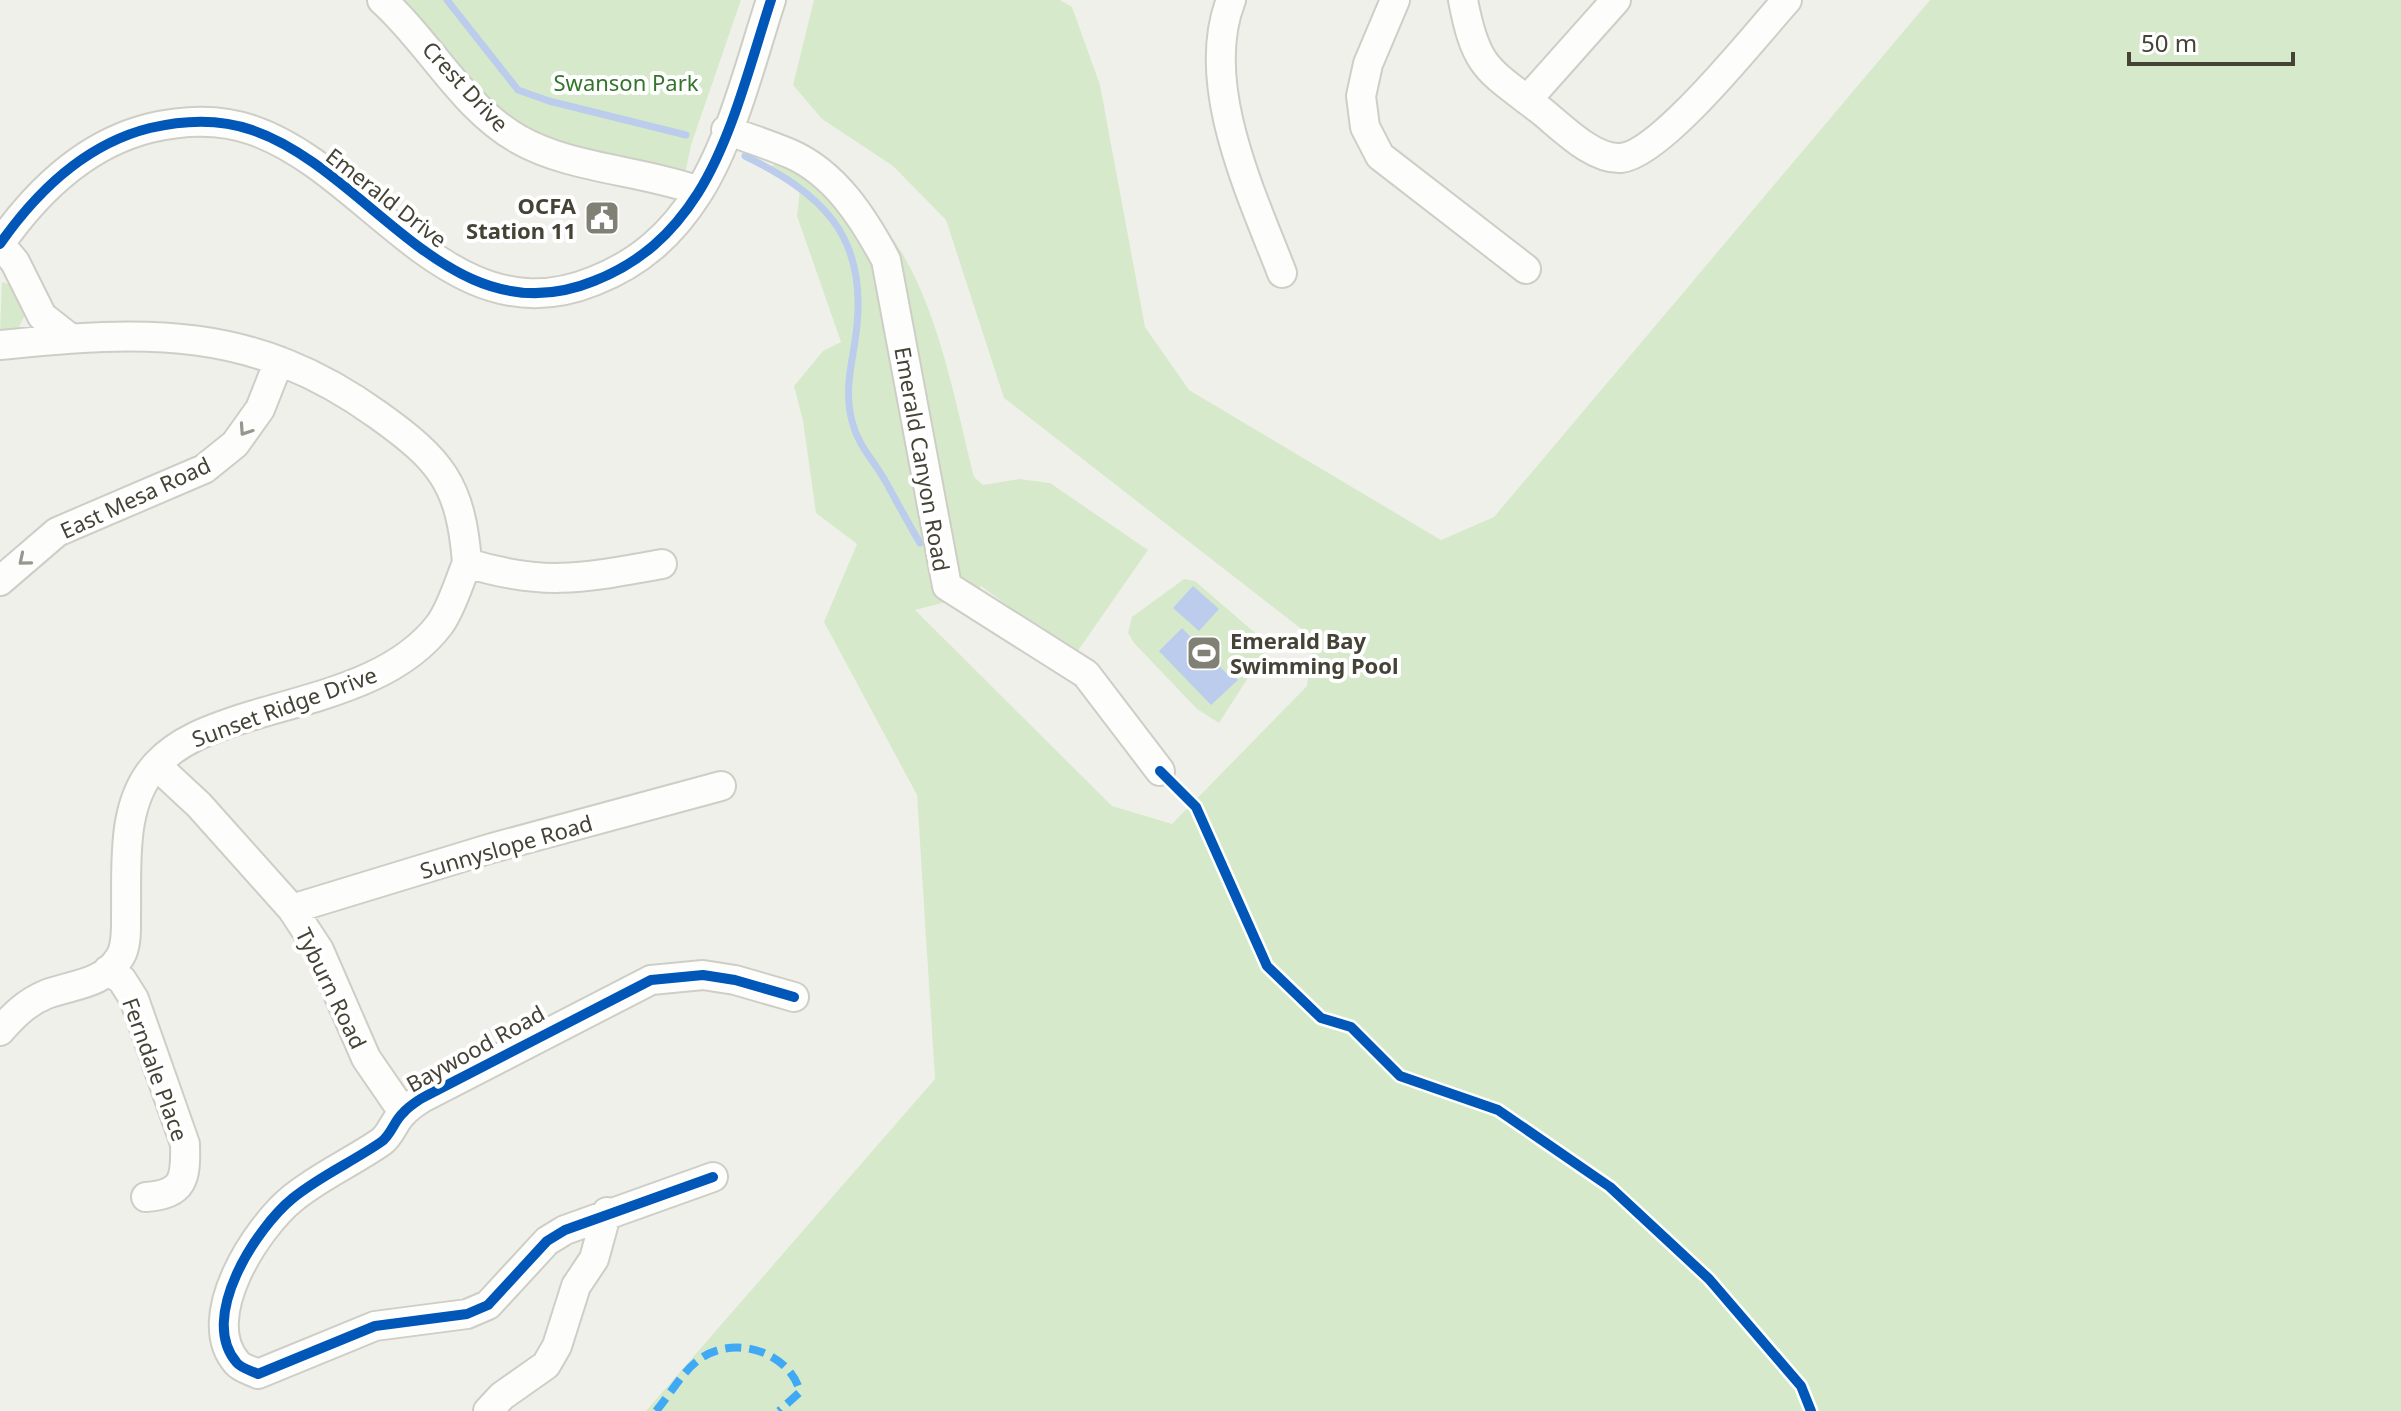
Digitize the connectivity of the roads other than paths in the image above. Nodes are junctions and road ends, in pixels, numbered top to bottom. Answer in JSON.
{"nodes":[{"id":1,"x":382,"y":0,"type":"edge"},
{"id":2,"x":771,"y":0,"type":"edge"},
{"id":3,"x":1231,"y":0,"type":"edge"},
{"id":4,"x":1395,"y":0,"type":"edge"},
{"id":5,"x":1463,"y":0,"type":"edge"},
{"id":6,"x":1616,"y":0,"type":"edge"},
{"id":7,"x":1787,"y":0,"type":"edge"},
{"id":8,"x":1527,"y":100,"type":"junction"},
{"id":9,"x":726,"y":130,"type":"junction"},
{"id":10,"x":699,"y":191,"type":"junction"},
{"id":11,"x":0,"y":244,"type":"edge"},
{"id":12,"x":1526,"y":269,"type":"dead end"},
{"id":13,"x":1282,"y":273,"type":"dead end"},
{"id":14,"x":70,"y":338,"type":"junction"},
{"id":15,"x":0,"y":345,"type":"edge"},
{"id":16,"x":279,"y":361,"type":"junction"},
{"id":17,"x":467,"y":563,"type":"junction"},
{"id":18,"x":662,"y":564,"type":"dead end"},
{"id":19,"x":0,"y":581,"type":"edge"},
{"id":20,"x":156,"y":765,"type":"junction"},
{"id":21,"x":1160,"y":771,"type":"dead end"},
{"id":22,"x":721,"y":786,"type":"dead end"},
{"id":23,"x":292,"y":909,"type":"junction"},
{"id":24,"x":108,"y":970,"type":"junction"},
{"id":25,"x":794,"y":997,"type":"dead end"},
{"id":26,"x":0,"y":1031,"type":"edge"},
{"id":27,"x":403,"y":1112,"type":"junction"},
{"id":28,"x":713,"y":1177,"type":"dead end"},
{"id":29,"x":146,"y":1197,"type":"dead end"},
{"id":30,"x":607,"y":1212,"type":"junction"},
{"id":31,"x":488,"y":1411,"type":"edge"}],
"edges":[{"from":1,"to":10,"type":"street","name":"Crest Drive"},
{"from":2,"to":9,"type":"street","name":"Emerald Drive"},
{"from":3,"to":13,"type":"street"},
{"from":4,"to":12,"type":"street"},
{"from":5,"to":8,"type":"street"},
{"from":6,"to":8,"type":"street"},
{"from":7,"to":8,"type":"street"},
{"from":9,"to":10,"type":"street","name":"Emerald Drive"},
{"from":9,"to":21,"type":"street","name":"Emerald Canyon Road"},
{"from":10,"to":11,"type":"street","name":"Emerald Drive"},
{"from":11,"to":14,"type":"street"},
{"from":14,"to":15,"type":"street","name":"Sunset Ridge Drive"},
{"from":14,"to":16,"type":"street","name":"Sunset Ridge Drive"},
{"from":16,"to":17,"type":"street","name":"Sunset Ridge Drive"},
{"from":16,"to":19,"type":"street","name":"East Mesa Road","one_way":true},
{"from":17,"to":18,"type":"street"},
{"from":17,"to":20,"type":"street","name":"Sunset Ridge Drive"},
{"from":20,"to":23,"type":"street","name":"Tyburn Road"},
{"from":20,"to":24,"type":"street","name":"Sunset Ridge Drive"},
{"from":22,"to":23,"type":"street","name":"Sunnyslope Road"},
{"from":23,"to":27,"type":"street","name":"Tyburn Road"},
{"from":24,"to":26,"type":"street"},
{"from":24,"to":29,"type":"street","name":"Ferndale Place"},
{"from":25,"to":27,"type":"street","name":"Baywood Road"},
{"from":27,"to":30,"type":"street","name":"Baywood Road"},
{"from":28,"to":30,"type":"street","name":"Baywood Road"},
{"from":30,"to":31,"type":"street"}]}
